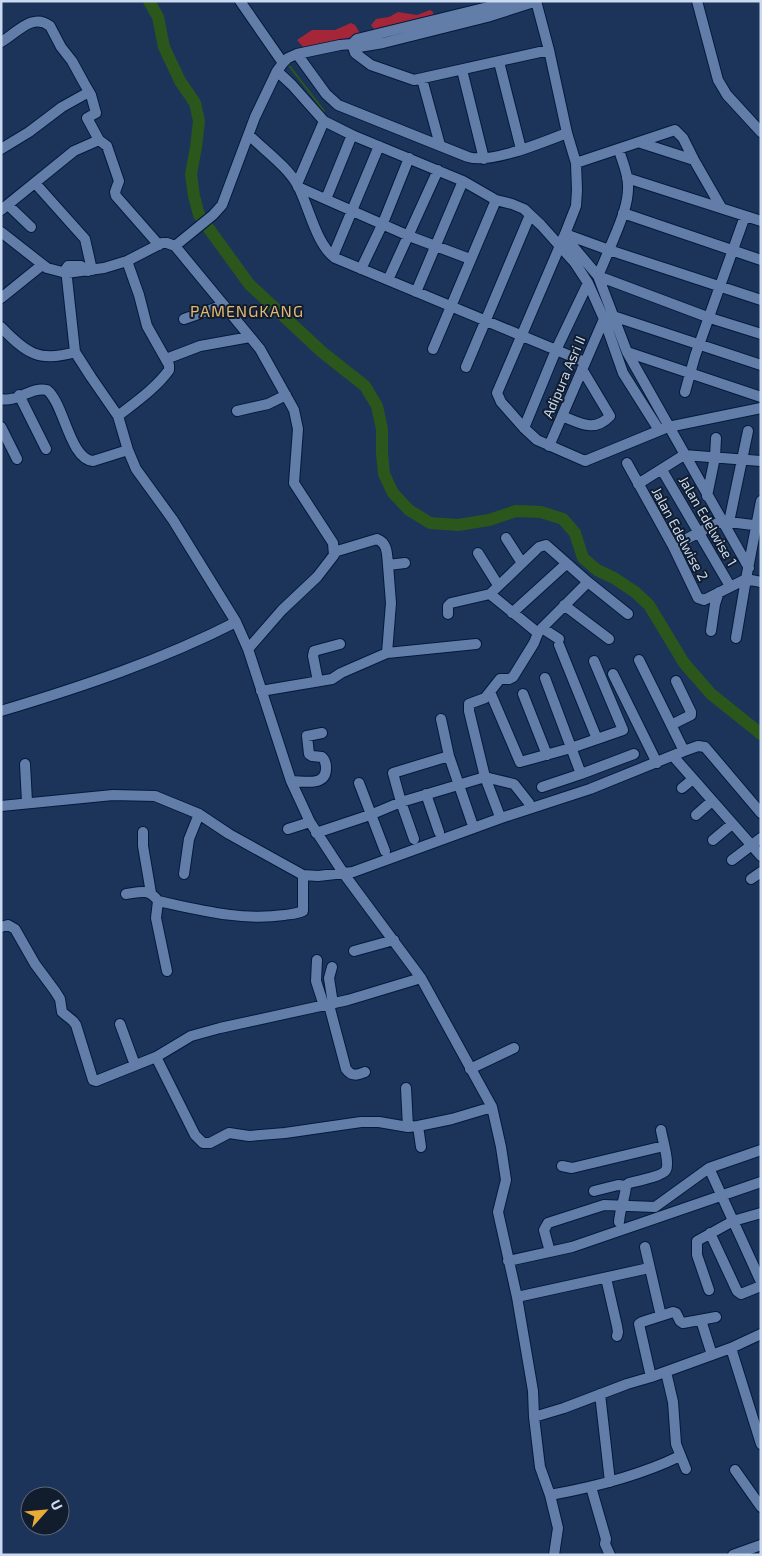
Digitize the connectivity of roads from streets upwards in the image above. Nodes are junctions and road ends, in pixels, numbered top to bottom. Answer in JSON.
{"nodes":[{"id":1,"x":240,"y":1,"type":"edge"},
{"id":2,"x":514,"y":1,"type":"edge"},
{"id":3,"x":537,"y":1,"type":"edge"},
{"id":4,"x":697,"y":1,"type":"edge"},
{"id":5,"x":1,"y":42,"type":"edge"},
{"id":6,"x":352,"y":44,"type":"junction"},
{"id":7,"x":549,"y":50,"type":"junction"},
{"id":8,"x":286,"y":61,"type":"junction"},
{"id":9,"x":499,"y":62,"type":"junction"},
{"id":10,"x":462,"y":70,"type":"junction"},
{"id":11,"x":422,"y":80,"type":"junction"},
{"id":12,"x":89,"y":92,"type":"junction"},
{"id":13,"x":324,"y":121,"type":"junction"},
{"id":14,"x":761,"y":132,"type":"edge"},
{"id":15,"x":567,"y":133,"type":"junction"},
{"id":16,"x":352,"y":135,"type":"junction"},
{"id":17,"x":249,"y":136,"type":"junction"},
{"id":18,"x":99,"y":140,"type":"junction"},
{"id":19,"x":641,"y":142,"type":"junction"},
{"id":20,"x":440,"y":145,"type":"junction"},
{"id":21,"x":379,"y":146,"type":"junction"},
{"id":22,"x":1,"y":149,"type":"edge"},
{"id":23,"x":521,"y":149,"type":"junction"},
{"id":24,"x":619,"y":150,"type":"junction"},
{"id":25,"x":409,"y":158,"type":"junction"},
{"id":26,"x":484,"y":159,"type":"junction"},
{"id":27,"x":694,"y":160,"type":"junction"},
{"id":28,"x":576,"y":163,"type":"junction"},
{"id":29,"x":438,"y":170,"type":"junction"},
{"id":30,"x":627,"y":178,"type":"junction"},
{"id":31,"x":462,"y":181,"type":"junction"},
{"id":32,"x":35,"y":183,"type":"junction"},
{"id":33,"x":298,"y":185,"type":"junction"},
{"id":34,"x":326,"y":199,"type":"junction"},
{"id":35,"x":496,"y":200,"type":"junction"},
{"id":36,"x":721,"y":207,"type":"junction"},
{"id":37,"x":4,"y":208,"type":"edge"},
{"id":38,"x":352,"y":210,"type":"junction"},
{"id":39,"x":623,"y":213,"type":"junction"},
{"id":40,"x":530,"y":215,"type":"junction"},
{"id":41,"x":746,"y":216,"type":"junction"},
{"id":42,"x":761,"y":221,"type":"edge"},
{"id":43,"x":382,"y":223,"type":"junction"},
{"id":44,"x":30,"y":228,"type":"dead end"},
{"id":45,"x":1,"y":232,"type":"edge"},
{"id":46,"x":409,"y":236,"type":"junction"},
{"id":47,"x":563,"y":239,"type":"junction"},
{"id":48,"x":159,"y":245,"type":"junction"},
{"id":49,"x":174,"y":246,"type":"junction"},
{"id":50,"x":437,"y":246,"type":"junction"},
{"id":51,"x":609,"y":250,"type":"junction"},
{"id":52,"x":734,"y":251,"type":"junction"},
{"id":53,"x":333,"y":256,"type":"junction"},
{"id":54,"x":470,"y":259,"type":"junction"},
{"id":55,"x":761,"y":260,"type":"edge"},
{"id":56,"x":127,"y":261,"type":"junction"},
{"id":57,"x":42,"y":265,"type":"junction"},
{"id":58,"x":361,"y":270,"type":"junction"},
{"id":59,"x":90,"y":271,"type":"junction"},
{"id":60,"x":66,"y":273,"type":"junction"},
{"id":61,"x":598,"y":276,"type":"junction"},
{"id":62,"x":388,"y":280,"type":"junction"},
{"id":63,"x":588,"y":283,"type":"junction"},
{"id":64,"x":722,"y":286,"type":"junction"},
{"id":65,"x":416,"y":292,"type":"junction"},
{"id":66,"x":1,"y":298,"type":"edge"},
{"id":67,"x":761,"y":300,"type":"edge"},
{"id":68,"x":224,"y":305,"type":"junction"},
{"id":69,"x":450,"y":306,"type":"junction"},
{"id":70,"x":609,"y":317,"type":"junction"},
{"id":71,"x":710,"y":318,"type":"junction"},
{"id":72,"x":184,"y":319,"type":"dead end"},
{"id":73,"x":486,"y":321,"type":"junction"},
{"id":74,"x":1,"y":327,"type":"edge"},
{"id":75,"x":761,"y":334,"type":"edge"},
{"id":76,"x":521,"y":335,"type":"junction"},
{"id":77,"x":250,"y":337,"type":"junction"},
{"id":78,"x":700,"y":344,"type":"junction"},
{"id":79,"x":433,"y":349,"type":"dead end"},
{"id":80,"x":556,"y":350,"type":"junction"},
{"id":81,"x":75,"y":352,"type":"junction"},
{"id":82,"x":627,"y":352,"type":"junction"},
{"id":83,"x":166,"y":359,"type":"junction"},
{"id":84,"x":761,"y":365,"type":"edge"},
{"id":85,"x":583,"y":366,"type":"junction"},
{"id":86,"x":466,"y":367,"type":"dead end"},
{"id":87,"x":690,"y":374,"type":"junction"},
{"id":88,"x":685,"y":392,"type":"dead end"},
{"id":89,"x":286,"y":394,"type":"junction"},
{"id":90,"x":20,"y":395,"type":"junction"},
{"id":91,"x":761,"y":397,"type":"edge"},
{"id":92,"x":1,"y":399,"type":"edge"},
{"id":93,"x":761,"y":408,"type":"edge"},
{"id":94,"x":237,"y":411,"type":"dead end"},
{"id":95,"x":118,"y":416,"type":"junction"},
{"id":96,"x":562,"y":416,"type":"junction"},
{"id":97,"x":1,"y":427,"type":"edge"},
{"id":98,"x":524,"y":428,"type":"junction"},
{"id":99,"x":663,"y":429,"type":"junction"},
{"id":100,"x":748,"y":431,"type":"dead end"},
{"id":101,"x":716,"y":438,"type":"dead end"},
{"id":102,"x":127,"y":445,"type":"junction"},
{"id":103,"x":550,"y":446,"type":"junction"},
{"id":104,"x":46,"y":449,"type":"dead end"},
{"id":105,"x":684,"y":455,"type":"junction"},
{"id":106,"x":715,"y":457,"type":"junction"},
{"id":107,"x":18,"y":459,"type":"dead end"},
{"id":108,"x":742,"y":460,"type":"junction"},
{"id":109,"x":761,"y":462,"type":"edge"},
{"id":110,"x":627,"y":463,"type":"dead end"},
{"id":111,"x":662,"y":470,"type":"junction"},
{"id":112,"x":638,"y":484,"type":"junction"},
{"id":113,"x":707,"y":496,"type":"junction"},
{"id":114,"x":761,"y":501,"type":"edge"},
{"id":115,"x":725,"y":522,"type":"junction"},
{"id":116,"x":759,"y":525,"type":"edge"},
{"id":117,"x":699,"y":532,"type":"junction"},
{"id":118,"x":506,"y":538,"type":"dead end"},
{"id":119,"x":673,"y":546,"type":"junction"},
{"id":120,"x":334,"y":552,"type":"junction"},
{"id":121,"x":478,"y":554,"type":"dead end"},
{"id":122,"x":405,"y":563,"type":"dead end"},
{"id":123,"x":522,"y":563,"type":"junction"},
{"id":124,"x":566,"y":564,"type":"junction"},
{"id":125,"x":388,"y":565,"type":"junction"},
{"id":126,"x":749,"y":568,"type":"junction"},
{"id":127,"x":746,"y":579,"type":"junction"},
{"id":128,"x":588,"y":582,"type":"junction"},
{"id":129,"x":761,"y":582,"type":"edge"},
{"id":130,"x":498,"y":585,"type":"junction"},
{"id":131,"x":730,"y":586,"type":"junction"},
{"id":132,"x":719,"y":592,"type":"junction"},
{"id":133,"x":490,"y":594,"type":"junction"},
{"id":134,"x":564,"y":605,"type":"junction"},
{"id":135,"x":512,"y":613,"type":"junction"},
{"id":136,"x":448,"y":614,"type":"dead end"},
{"id":137,"x":628,"y":614,"type":"dead end"},
{"id":138,"x":236,"y":622,"type":"junction"},
{"id":139,"x":540,"y":630,"type":"junction"},
{"id":140,"x":711,"y":632,"type":"dead end"},
{"id":141,"x":736,"y":638,"type":"dead end"},
{"id":142,"x":609,"y":639,"type":"dead end"},
{"id":143,"x":340,"y":644,"type":"dead end"},
{"id":144,"x":476,"y":644,"type":"dead end"},
{"id":145,"x":248,"y":649,"type":"junction"},
{"id":146,"x":387,"y":653,"type":"junction"},
{"id":147,"x":640,"y":660,"type":"dead end"},
{"id":148,"x":594,"y":661,"type":"dead end"},
{"id":149,"x":613,"y":674,"type":"dead end"},
{"id":150,"x":544,"y":678,"type":"dead end"},
{"id":151,"x":318,"y":681,"type":"junction"},
{"id":152,"x":676,"y":681,"type":"dead end"},
{"id":153,"x":261,"y":691,"type":"junction"},
{"id":154,"x":490,"y":692,"type":"junction"},
{"id":155,"x":523,"y":694,"type":"dead end"},
{"id":156,"x":1,"y":711,"type":"edge"},
{"id":157,"x":441,"y":718,"type":"dead end"},
{"id":158,"x":671,"y":725,"type":"junction"},
{"id":159,"x":322,"y":733,"type":"dead end"},
{"id":160,"x":598,"y":739,"type":"junction"},
{"id":161,"x":571,"y":748,"type":"junction"},
{"id":162,"x":684,"y":751,"type":"junction"},
{"id":163,"x":634,"y":754,"type":"dead end"},
{"id":164,"x":547,"y":755,"type":"junction"},
{"id":165,"x":449,"y":756,"type":"junction"},
{"id":166,"x":673,"y":756,"type":"junction"},
{"id":167,"x":657,"y":763,"type":"junction"},
{"id":168,"x":25,"y":764,"type":"dead end"},
{"id":169,"x":581,"y":774,"type":"junction"},
{"id":170,"x":485,"y":776,"type":"junction"},
{"id":171,"x":692,"y":779,"type":"junction"},
{"id":172,"x":292,"y":781,"type":"junction"},
{"id":173,"x":358,"y":783,"type":"dead end"},
{"id":174,"x":458,"y":784,"type":"junction"},
{"id":175,"x":542,"y":787,"type":"dead end"},
{"id":176,"x":682,"y":788,"type":"dead end"},
{"id":177,"x":426,"y":794,"type":"junction"},
{"id":178,"x":712,"y":801,"type":"junction"},
{"id":179,"x":27,"y":802,"type":"junction"},
{"id":180,"x":400,"y":802,"type":"junction"},
{"id":181,"x":529,"y":803,"type":"dead end"},
{"id":182,"x":1,"y":806,"type":"edge"},
{"id":183,"x":761,"y":813,"type":"edge"},
{"id":184,"x":199,"y":814,"type":"junction"},
{"id":185,"x":499,"y":814,"type":"dead end"},
{"id":186,"x":370,"y":815,"type":"junction"},
{"id":187,"x":696,"y":815,"type":"dead end"},
{"id":188,"x":310,"y":822,"type":"junction"},
{"id":189,"x":472,"y":823,"type":"dead end"},
{"id":190,"x":732,"y":824,"type":"junction"},
{"id":191,"x":288,"y":829,"type":"dead end"},
{"id":192,"x":143,"y":832,"type":"dead end"},
{"id":193,"x":439,"y":832,"type":"dead end"},
{"id":194,"x":316,"y":833,"type":"junction"},
{"id":195,"x":761,"y":838,"type":"edge"},
{"id":196,"x":414,"y":839,"type":"dead end"},
{"id":197,"x":713,"y":840,"type":"dead end"},
{"id":198,"x":751,"y":844,"type":"junction"},
{"id":199,"x":385,"y":851,"type":"dead end"},
{"id":200,"x":761,"y":856,"type":"edge"},
{"id":201,"x":732,"y":860,"type":"dead end"},
{"id":202,"x":761,"y":872,"type":"edge"},
{"id":203,"x":184,"y":874,"type":"dead end"},
{"id":204,"x":344,"y":874,"type":"junction"},
{"id":205,"x":303,"y":875,"type":"junction"},
{"id":206,"x":751,"y":879,"type":"dead end"},
{"id":207,"x":126,"y":894,"type":"dead end"},
{"id":208,"x":154,"y":897,"type":"junction"},
{"id":209,"x":1,"y":927,"type":"edge"},
{"id":210,"x":394,"y":940,"type":"junction"},
{"id":211,"x":354,"y":951,"type":"dead end"},
{"id":212,"x":317,"y":960,"type":"dead end"},
{"id":213,"x":332,"y":967,"type":"dead end"},
{"id":214,"x":167,"y":971,"type":"dead end"},
{"id":215,"x":421,"y":978,"type":"junction"},
{"id":216,"x":328,"y":1005,"type":"junction"},
{"id":217,"x":120,"y":1024,"type":"dead end"},
{"id":218,"x":514,"y":1048,"type":"dead end"},
{"id":219,"x":156,"y":1057,"type":"junction"},
{"id":220,"x":135,"y":1065,"type":"junction"},
{"id":221,"x":470,"y":1069,"type":"junction"},
{"id":222,"x":365,"y":1072,"type":"dead end"},
{"id":223,"x":406,"y":1088,"type":"dead end"},
{"id":224,"x":492,"y":1107,"type":"junction"},
{"id":225,"x":413,"y":1126,"type":"junction"},
{"id":226,"x":661,"y":1130,"type":"dead end"},
{"id":227,"x":664,"y":1146,"type":"junction"},
{"id":228,"x":421,"y":1147,"type":"dead end"},
{"id":229,"x":761,"y":1150,"type":"edge"},
{"id":230,"x":562,"y":1166,"type":"dead end"},
{"id":231,"x":709,"y":1168,"type":"junction"},
{"id":232,"x":761,"y":1182,"type":"edge"},
{"id":233,"x":626,"y":1186,"type":"junction"},
{"id":234,"x":594,"y":1191,"type":"dead end"},
{"id":235,"x":722,"y":1195,"type":"junction"},
{"id":236,"x":616,"y":1205,"type":"junction"},
{"id":237,"x":657,"y":1212,"type":"junction"},
{"id":238,"x":761,"y":1213,"type":"edge"},
{"id":239,"x":733,"y":1221,"type":"junction"},
{"id":240,"x":620,"y":1226,"type":"junction"},
{"id":241,"x":710,"y":1233,"type":"junction"},
{"id":242,"x":645,"y":1247,"type":"dead end"},
{"id":243,"x":550,"y":1252,"type":"junction"},
{"id":244,"x":508,"y":1261,"type":"junction"},
{"id":245,"x":649,"y":1268,"type":"junction"},
{"id":246,"x":606,"y":1278,"type":"junction"},
{"id":247,"x":761,"y":1284,"type":"edge"},
{"id":248,"x":709,"y":1290,"type":"dead end"},
{"id":249,"x":517,"y":1297,"type":"junction"},
{"id":250,"x":661,"y":1316,"type":"junction"},
{"id":251,"x":716,"y":1317,"type":"dead end"},
{"id":252,"x":701,"y":1320,"type":"junction"},
{"id":253,"x":761,"y":1334,"type":"edge"},
{"id":254,"x":617,"y":1336,"type":"dead end"},
{"id":255,"x":731,"y":1348,"type":"junction"},
{"id":256,"x":712,"y":1355,"type":"junction"},
{"id":257,"x":666,"y":1372,"type":"junction"},
{"id":258,"x":651,"y":1377,"type":"junction"},
{"id":259,"x":600,"y":1394,"type":"junction"},
{"id":260,"x":534,"y":1417,"type":"junction"},
{"id":261,"x":761,"y":1444,"type":"edge"},
{"id":262,"x":680,"y":1456,"type":"junction"},
{"id":263,"x":686,"y":1469,"type":"dead end"},
{"id":264,"x":735,"y":1470,"type":"dead end"},
{"id":265,"x":610,"y":1482,"type":"junction"},
{"id":266,"x":591,"y":1487,"type":"junction"},
{"id":267,"x":550,"y":1495,"type":"junction"},
{"id":268,"x":761,"y":1507,"type":"edge"},
{"id":269,"x":761,"y":1544,"type":"edge"},
{"id":270,"x":554,"y":1555,"type":"edge"},
{"id":271,"x":610,"y":1555,"type":"edge"},
{"id":272,"x":733,"y":1555,"type":"edge"}],
"edges":[{"from":1,"to":8,"type":"street"},
{"from":2,"to":6,"type":"street"},
{"from":3,"to":6,"type":"street"},
{"from":3,"to":7,"type":"street"},
{"from":4,"to":14,"type":"street"},
{"from":5,"to":12,"type":"street"},
{"from":6,"to":8,"type":"street"},
{"from":6,"to":11,"type":"street"},
{"from":7,"to":9,"type":"street"},
{"from":7,"to":15,"type":"street"},
{"from":8,"to":13,"type":"street"},
{"from":8,"to":17,"type":"street"},
{"from":8,"to":20,"type":"street"},
{"from":9,"to":10,"type":"street"},
{"from":9,"to":23,"type":"street"},
{"from":10,"to":11,"type":"street"},
{"from":10,"to":26,"type":"street"},
{"from":11,"to":20,"type":"street"},
{"from":12,"to":18,"type":"street"},
{"from":12,"to":22,"type":"street"},
{"from":13,"to":16,"type":"street"},
{"from":13,"to":33,"type":"street"},
{"from":15,"to":23,"type":"street"},
{"from":15,"to":28,"type":"street"},
{"from":16,"to":21,"type":"street"},
{"from":16,"to":34,"type":"street"},
{"from":17,"to":33,"type":"street"},
{"from":17,"to":49,"type":"street"},
{"from":18,"to":32,"type":"street"},
{"from":18,"to":48,"type":"street"},
{"from":19,"to":24,"type":"street"},
{"from":19,"to":27,"type":"street"},
{"from":19,"to":27,"type":"street"},
{"from":20,"to":26,"type":"street"},
{"from":21,"to":25,"type":"street"},
{"from":21,"to":38,"type":"street"},
{"from":23,"to":26,"type":"street"},
{"from":24,"to":28,"type":"street"},
{"from":24,"to":30,"type":"street"},
{"from":25,"to":29,"type":"street"},
{"from":25,"to":43,"type":"street"},
{"from":27,"to":36,"type":"street"},
{"from":28,"to":47,"type":"street"},
{"from":29,"to":31,"type":"street"},
{"from":29,"to":46,"type":"street"},
{"from":30,"to":36,"type":"street"},
{"from":30,"to":39,"type":"street"},
{"from":31,"to":35,"type":"street"},
{"from":31,"to":50,"type":"street"},
{"from":32,"to":37,"type":"street"},
{"from":32,"to":59,"type":"street"},
{"from":33,"to":34,"type":"street"},
{"from":33,"to":53,"type":"street"},
{"from":34,"to":38,"type":"street"},
{"from":35,"to":40,"type":"street"},
{"from":35,"to":54,"type":"street"},
{"from":36,"to":41,"type":"street"},
{"from":37,"to":44,"type":"street"},
{"from":38,"to":43,"type":"street"},
{"from":38,"to":53,"type":"street"},
{"from":39,"to":51,"type":"street"},
{"from":39,"to":52,"type":"street"},
{"from":40,"to":47,"type":"street"},
{"from":40,"to":73,"type":"street"},
{"from":41,"to":42,"type":"street"},
{"from":41,"to":52,"type":"street"},
{"from":43,"to":46,"type":"street"},
{"from":43,"to":58,"type":"street"},
{"from":45,"to":57,"type":"street"},
{"from":46,"to":50,"type":"street"},
{"from":46,"to":62,"type":"street"},
{"from":47,"to":51,"type":"street"},
{"from":47,"to":61,"type":"street"},
{"from":47,"to":63,"type":"street"},
{"from":47,"to":76,"type":"street"},
{"from":48,"to":49,"type":"street"},
{"from":48,"to":56,"type":"street"},
{"from":49,"to":68,"type":"street"},
{"from":50,"to":54,"type":"street"},
{"from":50,"to":65,"type":"street"},
{"from":51,"to":61,"type":"street"},
{"from":51,"to":64,"type":"street"},
{"from":52,"to":55,"type":"street"},
{"from":52,"to":64,"type":"street"},
{"from":53,"to":58,"type":"street"},
{"from":54,"to":69,"type":"street"},
{"from":56,"to":59,"type":"street"},
{"from":56,"to":83,"type":"street"},
{"from":57,"to":60,"type":"street"},
{"from":57,"to":66,"type":"street"},
{"from":58,"to":62,"type":"street"},
{"from":59,"to":60,"type":"street"},
{"from":60,"to":81,"type":"street"},
{"from":61,"to":70,"type":"street"},
{"from":61,"to":71,"type":"street"},
{"from":62,"to":65,"type":"street"},
{"from":63,"to":70,"type":"street"},
{"from":63,"to":80,"type":"street"},
{"from":64,"to":67,"type":"street"},
{"from":64,"to":71,"type":"street"},
{"from":65,"to":69,"type":"street"},
{"from":68,"to":72,"type":"street"},
{"from":68,"to":77,"type":"street"},
{"from":69,"to":73,"type":"street"},
{"from":69,"to":79,"type":"street"},
{"from":70,"to":78,"type":"street"},
{"from":70,"to":82,"type":"street"},
{"from":70,"to":85,"type":"street","name":"Adipura Asri II"},
{"from":70,"to":99,"type":"street"},
{"from":71,"to":75,"type":"street"},
{"from":71,"to":78,"type":"street"},
{"from":73,"to":76,"type":"street"},
{"from":73,"to":86,"type":"street"},
{"from":74,"to":81,"type":"street"},
{"from":76,"to":80,"type":"street"},
{"from":76,"to":98,"type":"street"},
{"from":77,"to":83,"type":"street"},
{"from":77,"to":89,"type":"street"},
{"from":78,"to":84,"type":"street"},
{"from":78,"to":87,"type":"street"},
{"from":80,"to":85,"type":"street"},
{"from":80,"to":98,"type":"street"},
{"from":81,"to":95,"type":"street"},
{"from":82,"to":87,"type":"street"},
{"from":82,"to":99,"type":"street"},
{"from":83,"to":95,"type":"street"},
{"from":85,"to":96,"type":"street","name":"Adipura Asri II"},
{"from":85,"to":96,"type":"street"},
{"from":87,"to":88,"type":"street"},
{"from":87,"to":91,"type":"street"},
{"from":89,"to":94,"type":"street"},
{"from":89,"to":120,"type":"street"},
{"from":90,"to":92,"type":"street"},
{"from":90,"to":102,"type":"street"},
{"from":90,"to":104,"type":"street"},
{"from":93,"to":99,"type":"street"},
{"from":95,"to":102,"type":"street"},
{"from":96,"to":103,"type":"street","name":"Adipura Asri II"},
{"from":97,"to":107,"type":"street"},
{"from":98,"to":103,"type":"street"},
{"from":99,"to":103,"type":"street"},
{"from":99,"to":105,"type":"street"},
{"from":100,"to":108,"type":"street"},
{"from":101,"to":106,"type":"street"},
{"from":102,"to":138,"type":"street"},
{"from":105,"to":106,"type":"street"},
{"from":105,"to":111,"type":"street"},
{"from":105,"to":113,"type":"street"},
{"from":106,"to":108,"type":"street"},
{"from":106,"to":113,"type":"street"},
{"from":108,"to":109,"type":"street"},
{"from":108,"to":115,"type":"street"},
{"from":110,"to":112,"type":"street","name":"Jalan Edelwise 2"},
{"from":111,"to":112,"type":"street"},
{"from":111,"to":117,"type":"street","name":"Jalan Edelwise 1"},
{"from":112,"to":119,"type":"street","name":"Jalan Edelwise 2"},
{"from":113,"to":115,"type":"street"},
{"from":114,"to":116,"type":"street"},
{"from":115,"to":116,"type":"street"},
{"from":115,"to":117,"type":"street"},
{"from":115,"to":126,"type":"street"},
{"from":116,"to":126,"type":"street"},
{"from":117,"to":119,"type":"street"},
{"from":117,"to":131,"type":"street","name":"Jalan Edelwise 1"},
{"from":118,"to":123,"type":"street"},
{"from":119,"to":132,"type":"street","name":"Jalan Edelwise 2"},
{"from":120,"to":125,"type":"street"},
{"from":120,"to":145,"type":"street"},
{"from":121,"to":130,"type":"street"},
{"from":122,"to":125,"type":"street"},
{"from":123,"to":124,"type":"street"},
{"from":123,"to":130,"type":"street"},
{"from":124,"to":128,"type":"street"},
{"from":124,"to":135,"type":"street"},
{"from":125,"to":146,"type":"street"},
{"from":126,"to":127,"type":"street"},
{"from":127,"to":129,"type":"street"},
{"from":127,"to":131,"type":"street","name":"Jalan Edelwise 2"},
{"from":127,"to":141,"type":"street"},
{"from":128,"to":134,"type":"street"},
{"from":128,"to":137,"type":"street"},
{"from":130,"to":133,"type":"street"},
{"from":131,"to":132,"type":"street","name":"Jalan Edelwise 2"},
{"from":132,"to":140,"type":"street"},
{"from":133,"to":135,"type":"street"},
{"from":133,"to":136,"type":"street"},
{"from":134,"to":139,"type":"street"},
{"from":134,"to":142,"type":"street"},
{"from":135,"to":139,"type":"street"},
{"from":138,"to":145,"type":"street"},
{"from":138,"to":156,"type":"street"},
{"from":139,"to":154,"type":"street"},
{"from":139,"to":160,"type":"street"},
{"from":143,"to":151,"type":"street"},
{"from":144,"to":146,"type":"street"},
{"from":145,"to":153,"type":"street"},
{"from":146,"to":151,"type":"street"},
{"from":147,"to":158,"type":"street"},
{"from":148,"to":160,"type":"street"},
{"from":149,"to":167,"type":"street"},
{"from":150,"to":161,"type":"street"},
{"from":151,"to":153,"type":"street"},
{"from":152,"to":158,"type":"street"},
{"from":153,"to":172,"type":"street"},
{"from":154,"to":164,"type":"street"},
{"from":154,"to":170,"type":"street"},
{"from":155,"to":164,"type":"street"},
{"from":157,"to":165,"type":"street"},
{"from":158,"to":162,"type":"street"},
{"from":159,"to":172,"type":"street"},
{"from":160,"to":161,"type":"street"},
{"from":161,"to":164,"type":"street"},
{"from":161,"to":169,"type":"street"},
{"from":162,"to":166,"type":"street"},
{"from":162,"to":183,"type":"street"},
{"from":163,"to":169,"type":"street"},
{"from":165,"to":174,"type":"street"},
{"from":165,"to":180,"type":"street"},
{"from":166,"to":167,"type":"street"},
{"from":166,"to":171,"type":"street"},
{"from":167,"to":204,"type":"street"},
{"from":168,"to":179,"type":"street"},
{"from":169,"to":175,"type":"street"},
{"from":170,"to":174,"type":"street"},
{"from":170,"to":181,"type":"street"},
{"from":170,"to":185,"type":"street"},
{"from":171,"to":176,"type":"street"},
{"from":171,"to":178,"type":"street"},
{"from":172,"to":188,"type":"street"},
{"from":173,"to":186,"type":"street"},
{"from":174,"to":177,"type":"street"},
{"from":174,"to":189,"type":"street"},
{"from":177,"to":180,"type":"street"},
{"from":177,"to":193,"type":"street"},
{"from":178,"to":187,"type":"street"},
{"from":178,"to":190,"type":"street"},
{"from":179,"to":182,"type":"street"},
{"from":179,"to":184,"type":"street"},
{"from":180,"to":186,"type":"street"},
{"from":180,"to":196,"type":"street"},
{"from":184,"to":203,"type":"street"},
{"from":184,"to":205,"type":"street"},
{"from":186,"to":194,"type":"street"},
{"from":186,"to":199,"type":"street"},
{"from":188,"to":191,"type":"street"},
{"from":188,"to":194,"type":"street"},
{"from":190,"to":197,"type":"street"},
{"from":190,"to":198,"type":"street"},
{"from":192,"to":208,"type":"street"},
{"from":194,"to":204,"type":"street"},
{"from":195,"to":198,"type":"street"},
{"from":198,"to":200,"type":"street"},
{"from":198,"to":201,"type":"street"},
{"from":202,"to":206,"type":"street"},
{"from":204,"to":205,"type":"street"},
{"from":204,"to":210,"type":"street"},
{"from":205,"to":208,"type":"street"},
{"from":207,"to":208,"type":"street"},
{"from":208,"to":214,"type":"street"},
{"from":209,"to":220,"type":"street"},
{"from":210,"to":211,"type":"street"},
{"from":210,"to":215,"type":"street"},
{"from":212,"to":216,"type":"street"},
{"from":213,"to":216,"type":"street"},
{"from":215,"to":216,"type":"street"},
{"from":215,"to":221,"type":"street"},
{"from":216,"to":219,"type":"street"},
{"from":216,"to":222,"type":"street"},
{"from":217,"to":220,"type":"street"},
{"from":218,"to":221,"type":"street"},
{"from":219,"to":220,"type":"street"},
{"from":219,"to":225,"type":"street"},
{"from":221,"to":224,"type":"street"},
{"from":223,"to":225,"type":"street"},
{"from":224,"to":225,"type":"street"},
{"from":224,"to":244,"type":"street"},
{"from":225,"to":228,"type":"street"},
{"from":226,"to":227,"type":"street"},
{"from":227,"to":230,"type":"street"},
{"from":227,"to":233,"type":"street"},
{"from":229,"to":231,"type":"street"},
{"from":231,"to":235,"type":"street"},
{"from":231,"to":237,"type":"street"},
{"from":232,"to":235,"type":"street"},
{"from":233,"to":234,"type":"street"},
{"from":233,"to":236,"type":"street"},
{"from":235,"to":237,"type":"street"},
{"from":235,"to":239,"type":"street"},
{"from":236,"to":237,"type":"street"},
{"from":236,"to":240,"type":"street"},
{"from":236,"to":243,"type":"street"},
{"from":237,"to":240,"type":"street"},
{"from":238,"to":239,"type":"street"},
{"from":239,"to":241,"type":"street"},
{"from":239,"to":247,"type":"street"},
{"from":240,"to":243,"type":"street"},
{"from":241,"to":247,"type":"street"},
{"from":241,"to":248,"type":"street"},
{"from":242,"to":245,"type":"street"},
{"from":243,"to":244,"type":"street"},
{"from":244,"to":249,"type":"street"},
{"from":245,"to":246,"type":"street"},
{"from":245,"to":250,"type":"street"},
{"from":246,"to":249,"type":"street"},
{"from":246,"to":254,"type":"street"},
{"from":249,"to":260,"type":"street"},
{"from":250,"to":252,"type":"street"},
{"from":250,"to":258,"type":"street"},
{"from":251,"to":252,"type":"street"},
{"from":252,"to":256,"type":"street"},
{"from":253,"to":255,"type":"street"},
{"from":255,"to":256,"type":"street"},
{"from":255,"to":261,"type":"street"},
{"from":256,"to":257,"type":"street"},
{"from":257,"to":258,"type":"street"},
{"from":257,"to":262,"type":"street"},
{"from":258,"to":259,"type":"street"},
{"from":259,"to":260,"type":"street"},
{"from":259,"to":265,"type":"street"},
{"from":260,"to":267,"type":"street"},
{"from":262,"to":263,"type":"street"},
{"from":262,"to":265,"type":"street"},
{"from":264,"to":268,"type":"street"},
{"from":265,"to":266,"type":"street"},
{"from":266,"to":267,"type":"street"},
{"from":266,"to":271,"type":"street"},
{"from":267,"to":270,"type":"street"},
{"from":269,"to":272,"type":"street"}]}
